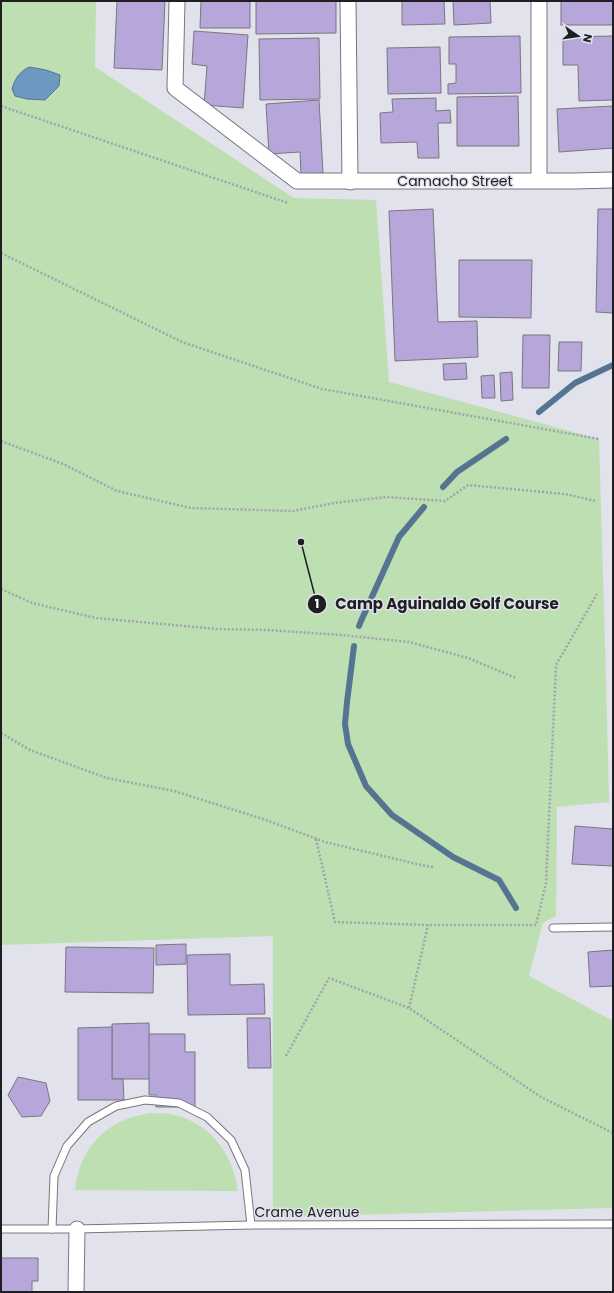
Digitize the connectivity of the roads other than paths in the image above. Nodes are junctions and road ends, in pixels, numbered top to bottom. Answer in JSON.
{"nodes":[{"id":1,"x":177,"y":1,"type":"edge"},
{"id":2,"x":348,"y":1,"type":"edge"},
{"id":3,"x":539,"y":1,"type":"edge"},
{"id":4,"x":539,"y":180,"type":"junction"},
{"id":5,"x":613,"y":180,"type":"edge"},
{"id":6,"x":350,"y":182,"type":"junction"},
{"id":7,"x":613,"y":927,"type":"edge"},
{"id":8,"x":553,"y":928,"type":"dead end"},
{"id":9,"x":613,"y":1224,"type":"edge"},
{"id":10,"x":251,"y":1225,"type":"junction"},
{"id":11,"x":1,"y":1229,"type":"edge"},
{"id":12,"x":52,"y":1229,"type":"junction"},
{"id":13,"x":77,"y":1229,"type":"junction"},
{"id":14,"x":76,"y":1292,"type":"edge"}],
"edges":[{"from":1,"to":6,"type":"street","name":"Camacho Street"},
{"from":2,"to":6,"type":"street"},
{"from":3,"to":4,"type":"street"},
{"from":4,"to":5,"type":"street","name":"Camacho Street"},
{"from":4,"to":6,"type":"street","name":"Camacho Street"},
{"from":7,"to":8,"type":"lane"},
{"from":9,"to":10,"type":"lane","name":"Crame Avenue"},
{"from":10,"to":12,"type":"lane"},
{"from":10,"to":13,"type":"lane","name":"Crame Avenue"},
{"from":11,"to":12,"type":"lane","name":"Crame Avenue"},
{"from":12,"to":13,"type":"lane","name":"Crame Avenue"},
{"from":13,"to":14,"type":"street"}]}
